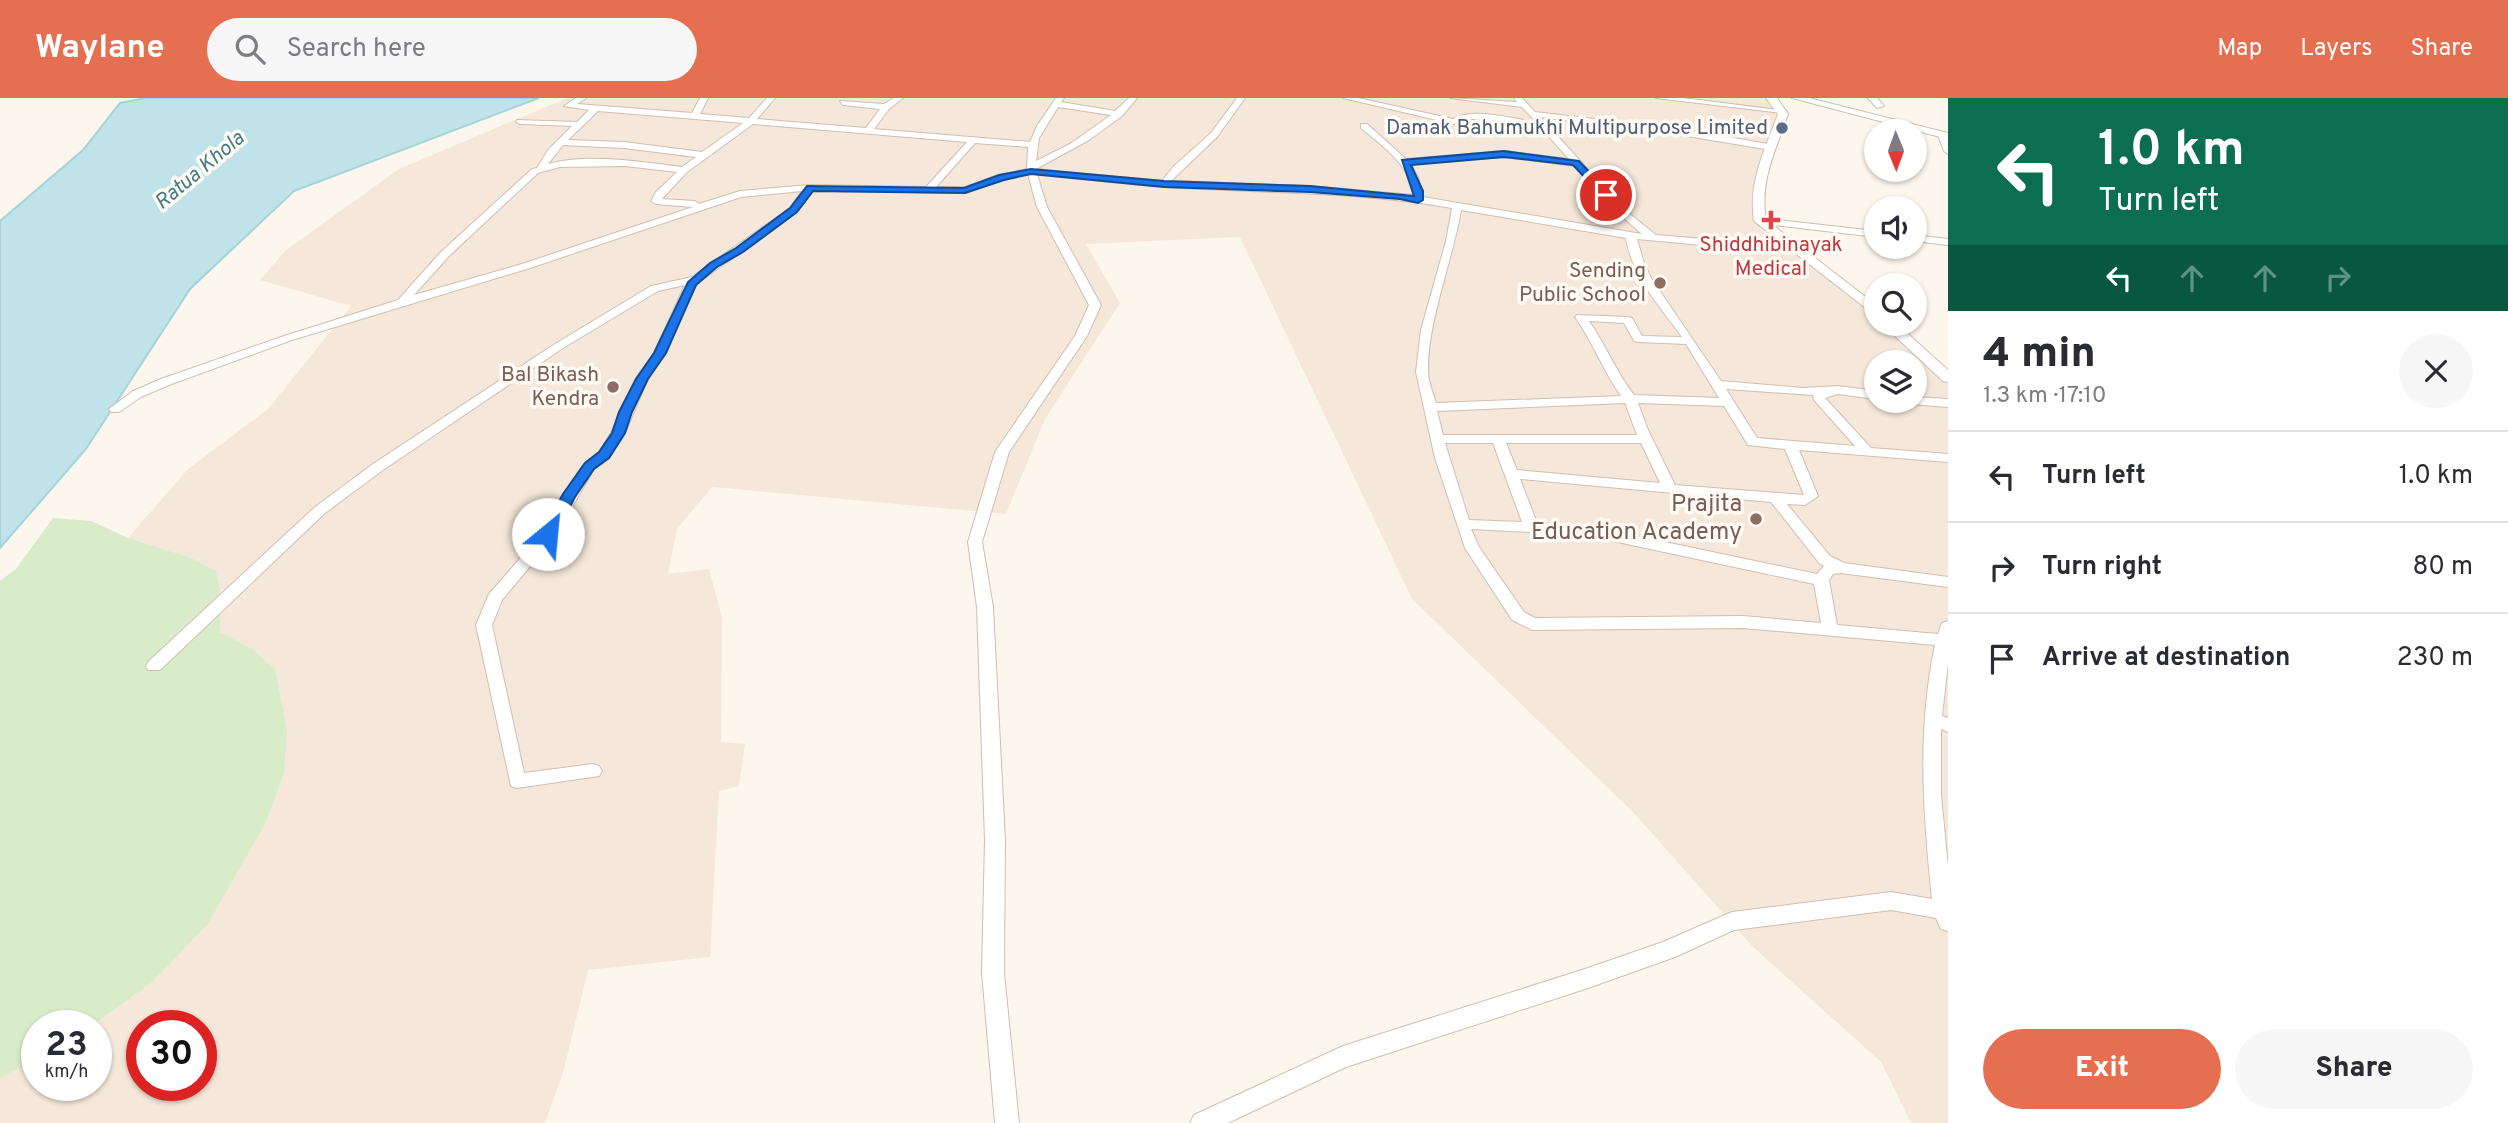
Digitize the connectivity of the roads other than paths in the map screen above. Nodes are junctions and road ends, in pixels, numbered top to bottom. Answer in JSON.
{"nodes":[{"id":1,"x":582,"y":98,"type":"edge"},
{"id":2,"x":705,"y":98,"type":"edge"},
{"id":3,"x":771,"y":98,"type":"edge"},
{"id":4,"x":899,"y":98,"type":"edge"},
{"id":5,"x":1133,"y":98,"type":"edge"},
{"id":6,"x":1241,"y":98,"type":"edge"},
{"id":7,"x":1347,"y":98,"type":"edge"},
{"id":8,"x":1454,"y":98,"type":"edge"},
{"id":9,"x":1518,"y":98,"type":"edge"},
{"id":10,"x":1660,"y":98,"type":"edge"},
{"id":11,"x":1797,"y":98,"type":"edge"},
{"id":12,"x":1872,"y":98,"type":"edge"},
{"id":13,"x":1058,"y":101,"type":"edge"},
{"id":14,"x":1778,"y":102,"type":"edge"},
{"id":15,"x":1526,"y":105,"type":"junction"},
{"id":16,"x":840,"y":106,"type":"edge"},
{"id":17,"x":1880,"y":106,"type":"dead end"},
{"id":18,"x":886,"y":107,"type":"junction"},
{"id":19,"x":595,"y":109,"type":"junction"},
{"id":20,"x":1119,"y":114,"type":"junction"},
{"id":21,"x":1535,"y":114,"type":"junction"},
{"id":22,"x":695,"y":116,"type":"junction"},
{"id":23,"x":520,"y":121,"type":"dead end"},
{"id":24,"x":751,"y":121,"type":"junction"},
{"id":25,"x":577,"y":124,"type":"junction"},
{"id":26,"x":1364,"y":126,"type":"dead end"},
{"id":27,"x":1545,"y":126,"type":"junction"},
{"id":28,"x":819,"y":127,"type":"junction"},
{"id":29,"x":868,"y":131,"type":"junction"},
{"id":30,"x":1945,"y":136,"type":"edge"},
{"id":31,"x":973,"y":140,"type":"junction"},
{"id":32,"x":561,"y":142,"type":"junction"},
{"id":33,"x":1033,"y":145,"type":"junction"},
{"id":34,"x":1771,"y":147,"type":"junction"},
{"id":35,"x":1948,"y":150,"type":"edge"},
{"id":36,"x":702,"y":155,"type":"junction"},
{"id":37,"x":1405,"y":162,"type":"junction"},
{"id":38,"x":1576,"y":163,"type":"junction"},
{"id":39,"x":541,"y":169,"type":"junction"},
{"id":40,"x":1031,"y":169,"type":"junction"},
{"id":41,"x":684,"y":170,"type":"junction"},
{"id":42,"x":1164,"y":184,"type":"junction"},
{"id":43,"x":810,"y":188,"type":"junction"},
{"id":44,"x":927,"y":191,"type":"junction"},
{"id":45,"x":1418,"y":200,"type":"junction"},
{"id":46,"x":705,"y":204,"type":"junction"},
{"id":47,"x":1457,"y":207,"type":"junction"},
{"id":48,"x":1760,"y":221,"type":"junction"},
{"id":49,"x":1864,"y":233,"type":"edge"},
{"id":50,"x":1631,"y":236,"type":"junction"},
{"id":51,"x":1653,"y":238,"type":"junction"},
{"id":52,"x":1927,"y":240,"type":"edge"},
{"id":53,"x":1787,"y":242,"type":"junction"},
{"id":54,"x":1948,"y":242,"type":"edge"},
{"id":55,"x":695,"y":280,"type":"junction"},
{"id":56,"x":402,"y":302,"type":"junction"},
{"id":57,"x":1864,"y":303,"type":"edge"},
{"id":58,"x":1902,"y":336,"type":"edge"},
{"id":59,"x":1690,"y":341,"type":"junction"},
{"id":60,"x":1948,"y":378,"type":"edge"},
{"id":61,"x":1717,"y":384,"type":"junction"},
{"id":62,"x":1827,"y":391,"type":"junction"},
{"id":63,"x":1864,"y":394,"type":"edge"},
{"id":64,"x":1630,"y":399,"type":"junction"},
{"id":65,"x":1726,"y":402,"type":"junction"},
{"id":66,"x":1927,"y":402,"type":"edge"},
{"id":67,"x":1948,"y":403,"type":"edge"},
{"id":68,"x":1432,"y":407,"type":"junction"},
{"id":69,"x":116,"y":409,"type":"dead end"},
{"id":70,"x":1498,"y":438,"type":"junction"},
{"id":71,"x":1438,"y":439,"type":"junction"},
{"id":72,"x":1647,"y":439,"type":"junction"},
{"id":73,"x":1791,"y":446,"type":"junction"},
{"id":74,"x":1865,"y":449,"type":"junction"},
{"id":75,"x":1948,"y":458,"type":"edge"},
{"id":76,"x":1511,"y":474,"type":"junction"},
{"id":77,"x":1671,"y":489,"type":"junction"},
{"id":78,"x":1775,"y":498,"type":"junction"},
{"id":79,"x":1461,"y":519,"type":"junction"},
{"id":80,"x":1531,"y":527,"type":"junction"},
{"id":81,"x":1841,"y":568,"type":"junction"},
{"id":82,"x":1821,"y":580,"type":"junction"},
{"id":83,"x":1948,"y":582,"type":"edge"},
{"id":84,"x":1830,"y":631,"type":"junction"},
{"id":85,"x":1946,"y":634,"type":"edge"},
{"id":86,"x":154,"y":666,"type":"dead end"},
{"id":87,"x":1939,"y":722,"type":"edge"},
{"id":88,"x":593,"y":771,"type":"dead end"},
{"id":89,"x":1945,"y":916,"type":"edge"},
{"id":90,"x":1007,"y":1123,"type":"edge"},
{"id":91,"x":1202,"y":1123,"type":"edge"}],
"edges":[{"from":1,"to":19,"type":"street"},
{"from":2,"to":22,"type":"street"},
{"from":3,"to":24,"type":"street"},
{"from":4,"to":18,"type":"street"},
{"from":5,"to":20,"type":"street"},
{"from":6,"to":42,"type":"street"},
{"from":7,"to":27,"type":"street"},
{"from":8,"to":15,"type":"street"},
{"from":9,"to":15,"type":"street"},
{"from":10,"to":14,"type":"street"},
{"from":11,"to":30,"type":"street"},
{"from":12,"to":17,"type":"street"},
{"from":13,"to":20,"type":"street"},
{"from":13,"to":33,"type":"street"},
{"from":14,"to":34,"type":"street"},
{"from":15,"to":21,"type":"street"},
{"from":16,"to":18,"type":"street"},
{"from":16,"to":28,"type":"street"},
{"from":18,"to":29,"type":"street"},
{"from":19,"to":22,"type":"street"},
{"from":19,"to":25,"type":"street"},
{"from":20,"to":40,"type":"street"},
{"from":21,"to":27,"type":"street"},
{"from":21,"to":34,"type":"street"},
{"from":22,"to":24,"type":"street"},
{"from":23,"to":25,"type":"street"},
{"from":24,"to":28,"type":"street"},
{"from":24,"to":36,"type":"street"},
{"from":25,"to":32,"type":"street"},
{"from":26,"to":37,"type":"street"},
{"from":27,"to":38,"type":"street"},
{"from":28,"to":29,"type":"street"},
{"from":29,"to":31,"type":"street"},
{"from":30,"to":35,"type":"street"},
{"from":31,"to":33,"type":"street"},
{"from":31,"to":44,"type":"street"},
{"from":32,"to":36,"type":"street"},
{"from":32,"to":39,"type":"street"},
{"from":33,"to":40,"type":"street"},
{"from":34,"to":48,"type":"street"},
{"from":36,"to":41,"type":"street"},
{"from":37,"to":38,"type":"street"},
{"from":37,"to":45,"type":"street"},
{"from":38,"to":51,"type":"street"},
{"from":39,"to":41,"type":"street"},
{"from":39,"to":56,"type":"street"},
{"from":40,"to":42,"type":"street"},
{"from":40,"to":44,"type":"street"},
{"from":40,"to":90,"type":"street"},
{"from":41,"to":46,"type":"street"},
{"from":42,"to":45,"type":"street"},
{"from":43,"to":44,"type":"street"},
{"from":43,"to":46,"type":"street"},
{"from":43,"to":55,"type":"street"},
{"from":45,"to":47,"type":"street"},
{"from":46,"to":56,"type":"street"},
{"from":47,"to":50,"type":"street"},
{"from":47,"to":68,"type":"street"},
{"from":48,"to":49,"type":"street"},
{"from":48,"to":53,"type":"street"},
{"from":50,"to":51,"type":"street"},
{"from":50,"to":59,"type":"street"},
{"from":51,"to":53,"type":"street"},
{"from":52,"to":54,"type":"street"},
{"from":53,"to":57,"type":"street"},
{"from":55,"to":86,"type":"street"},
{"from":55,"to":88,"type":"street"},
{"from":56,"to":69,"type":"street"},
{"from":58,"to":60,"type":"street"},
{"from":59,"to":61,"type":"street"},
{"from":59,"to":64,"type":"street"},
{"from":61,"to":62,"type":"street"},
{"from":61,"to":65,"type":"street"},
{"from":62,"to":63,"type":"street"},
{"from":62,"to":74,"type":"street"},
{"from":64,"to":65,"type":"street"},
{"from":64,"to":68,"type":"street"},
{"from":64,"to":72,"type":"street"},
{"from":65,"to":73,"type":"street"},
{"from":66,"to":67,"type":"street"},
{"from":68,"to":71,"type":"street"},
{"from":70,"to":71,"type":"street"},
{"from":70,"to":72,"type":"street"},
{"from":70,"to":76,"type":"street"},
{"from":71,"to":79,"type":"street"},
{"from":72,"to":77,"type":"street"},
{"from":73,"to":74,"type":"street"},
{"from":73,"to":78,"type":"street"},
{"from":74,"to":75,"type":"street"},
{"from":76,"to":77,"type":"street"},
{"from":76,"to":80,"type":"street"},
{"from":77,"to":78,"type":"street"},
{"from":78,"to":81,"type":"street"},
{"from":79,"to":80,"type":"street"},
{"from":79,"to":84,"type":"street"},
{"from":80,"to":82,"type":"street"},
{"from":81,"to":82,"type":"street"},
{"from":81,"to":83,"type":"street"},
{"from":82,"to":84,"type":"street"},
{"from":84,"to":85,"type":"street"},
{"from":85,"to":87,"type":"street"},
{"from":87,"to":89,"type":"street"},
{"from":89,"to":91,"type":"street"}]}
